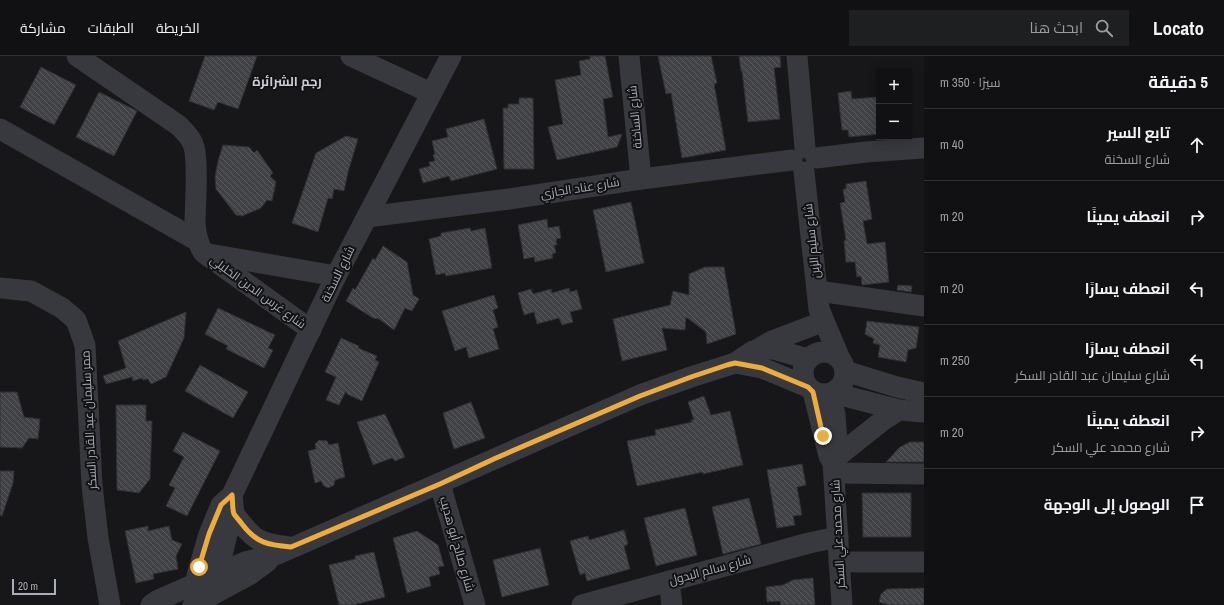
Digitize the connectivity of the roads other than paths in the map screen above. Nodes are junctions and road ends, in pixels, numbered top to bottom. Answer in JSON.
{"nodes":[{"id":1,"x":78,"y":56,"type":"edge"},
{"id":2,"x":351,"y":56,"type":"edge"},
{"id":3,"x":451,"y":56,"type":"edge"},
{"id":4,"x":629,"y":56,"type":"edge"},
{"id":5,"x":796,"y":56,"type":"edge"},
{"id":6,"x":431,"y":93,"type":"junction"},
{"id":7,"x":0,"y":129,"type":"edge"},
{"id":8,"x":924,"y":148,"type":"edge"},
{"id":9,"x":804,"y":160,"type":"junction"},
{"id":10,"x":641,"y":179,"type":"junction"},
{"id":11,"x":367,"y":217,"type":"junction"},
{"id":12,"x":201,"y":247,"type":"junction"},
{"id":13,"x":336,"y":276,"type":"junction"},
{"id":14,"x":0,"y":288,"type":"edge"},
{"id":15,"x":924,"y":306,"type":"edge"},
{"id":16,"x":817,"y":308,"type":"junction"},
{"id":17,"x":311,"y":330,"type":"junction"},
{"id":18,"x":753,"y":351,"type":"junction"},
{"id":19,"x":809,"y":358,"type":"junction"},
{"id":20,"x":735,"y":363,"type":"junction"},
{"id":21,"x":843,"y":365,"type":"junction"},
{"id":22,"x":821,"y":392,"type":"junction"},
{"id":23,"x":924,"y":393,"type":"edge"},
{"id":24,"x":899,"y":410,"type":"junction"},
{"id":25,"x":924,"y":412,"type":"edge"},
{"id":26,"x":835,"y":464,"type":"junction"},
{"id":27,"x":924,"y":474,"type":"edge"},
{"id":28,"x":440,"y":484,"type":"junction"},
{"id":29,"x":233,"y":504,"type":"junction"},
{"id":30,"x":209,"y":534,"type":"junction"},
{"id":31,"x":838,"y":537,"type":"junction"},
{"id":32,"x":284,"y":550,"type":"junction"},
{"id":33,"x":839,"y":562,"type":"junction"},
{"id":34,"x":924,"y":562,"type":"edge"},
{"id":35,"x":669,"y":581,"type":"junction"},
{"id":36,"x":219,"y":582,"type":"junction"},
{"id":37,"x":175,"y":592,"type":"junction"},
{"id":38,"x":196,"y":596,"type":"edge"},
{"id":39,"x":110,"y":605,"type":"edge"},
{"id":40,"x":151,"y":605,"type":"edge"},
{"id":41,"x":475,"y":605,"type":"edge"},
{"id":42,"x":582,"y":605,"type":"edge"},
{"id":43,"x":672,"y":605,"type":"edge"},
{"id":44,"x":842,"y":605,"type":"edge"}],
"edges":[{"from":1,"to":12,"type":"street"},
{"from":2,"to":6,"type":"street"},
{"from":3,"to":6,"type":"street","name":"شارع السخنة"},
{"from":4,"to":10,"type":"street","name":"شارع الساخنة"},
{"from":5,"to":9,"type":"street","name":"شارع سليم الزبن"},
{"from":6,"to":11,"type":"street","name":"شارع السخنة"},
{"from":7,"to":12,"type":"street"},
{"from":8,"to":9,"type":"street","name":"شارع عناد الجازي"},
{"from":9,"to":10,"type":"street","name":"شارع عناد الجازي"},
{"from":9,"to":16,"type":"street","name":"شارع سليم الزبن"},
{"from":10,"to":11,"type":"street","name":"شارع عناد الجازي"},
{"from":11,"to":13,"type":"street","name":"شارع السخنة"},
{"from":12,"to":13,"type":"street","name":"شارع غرس الدين الخليلي"},
{"from":12,"to":17,"type":"street","name":"شارع غرس الدين الخليلي"},
{"from":13,"to":17,"type":"street","name":"شارع السخنة"},
{"from":14,"to":39,"type":"street","name":"ممر سليمان عبد القادر السكر"},
{"from":15,"to":16,"type":"street"},
{"from":16,"to":18,"type":"street"},
{"from":16,"to":19,"type":"street","name":"شارع سليم الزبن"},
{"from":16,"to":21,"type":"street","name":"شارع سليم الزبن"},
{"from":17,"to":29,"type":"street","name":"شارع السخنة"},
{"from":18,"to":19,"type":"street"},
{"from":18,"to":20,"type":"street"},
{"from":19,"to":21,"type":"street"},
{"from":19,"to":22,"type":"street"},
{"from":20,"to":22,"type":"street"},
{"from":20,"to":28,"type":"street"},
{"from":21,"to":22,"type":"street"},
{"from":21,"to":23,"type":"street"},
{"from":22,"to":24,"type":"street"},
{"from":22,"to":26,"type":"street","name":"شارع محمد علي السكر"},
{"from":24,"to":25,"type":"street"},
{"from":24,"to":26,"type":"street"},
{"from":26,"to":27,"type":"street"},
{"from":26,"to":31,"type":"street","name":"شارع محمد علي السكر"},
{"from":28,"to":32,"type":"street"},
{"from":28,"to":41,"type":"street","name":"شارع صالح أبو هديب"},
{"from":29,"to":30,"type":"street","name":"شارع السخنة"},
{"from":29,"to":32,"type":"street"},
{"from":29,"to":36,"type":"street","name":"شارع السخنة"},
{"from":30,"to":37,"type":"street"},
{"from":30,"to":38,"type":"street","name":"شارع السخنة"},
{"from":31,"to":33,"type":"street","name":"شارع محمد علي السكر"},
{"from":31,"to":35,"type":"street","name":"شارع سالم البدول"},
{"from":32,"to":36,"type":"street"},
{"from":33,"to":34,"type":"street"},
{"from":33,"to":44,"type":"street","name":"شارع محمد علي السكر"},
{"from":35,"to":42,"type":"street","name":"شارع سالم البدول"},
{"from":35,"to":43,"type":"street"},
{"from":36,"to":38,"type":"street"},
{"from":37,"to":38,"type":"street"},
{"from":37,"to":40,"type":"street"}]}
